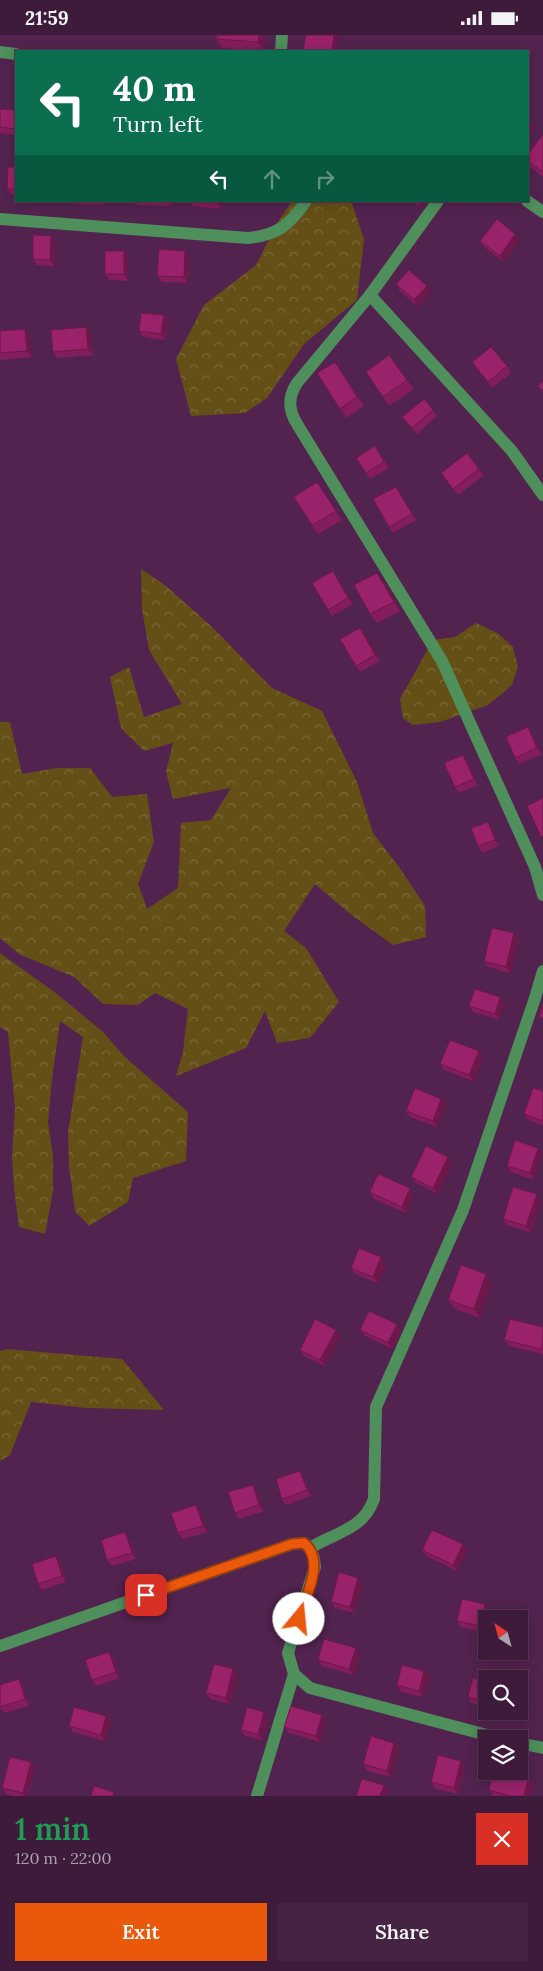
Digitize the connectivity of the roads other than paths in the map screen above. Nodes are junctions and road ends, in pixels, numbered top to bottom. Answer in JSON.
{"nodes":[{"id":1,"x":282,"y":35,"type":"edge"},
{"id":2,"x":281,"y":50,"type":"edge"},
{"id":3,"x":0,"y":53,"type":"edge"},
{"id":4,"x":15,"y":54,"type":"edge"},
{"id":5,"x":305,"y":202,"type":"edge"},
{"id":6,"x":437,"y":202,"type":"edge"},
{"id":7,"x":528,"y":202,"type":"edge"},
{"id":8,"x":543,"y":212,"type":"edge"},
{"id":9,"x":0,"y":219,"type":"edge"},
{"id":10,"x":370,"y":295,"type":"junction"},
{"id":11,"x":543,"y":495,"type":"edge"},
{"id":12,"x":543,"y":895,"type":"edge"},
{"id":13,"x":543,"y":971,"type":"edge"},
{"id":14,"x":310,"y":1548,"type":"junction"},
{"id":15,"x":0,"y":1645,"type":"edge"},
{"id":16,"x":294,"y":1674,"type":"junction"},
{"id":17,"x":478,"y":1733,"type":"edge"},
{"id":18,"x":528,"y":1745,"type":"edge"},
{"id":19,"x":543,"y":1748,"type":"edge"},
{"id":20,"x":258,"y":1796,"type":"edge"}],
"edges":[{"from":1,"to":2,"type":"street"},
{"from":3,"to":4,"type":"street"},
{"from":5,"to":9,"type":"street"},
{"from":6,"to":10,"type":"street"},
{"from":7,"to":8,"type":"street"},
{"from":10,"to":11,"type":"street"},
{"from":10,"to":12,"type":"street"},
{"from":13,"to":14,"type":"street"},
{"from":14,"to":15,"type":"street"},
{"from":14,"to":16,"type":"street"},
{"from":16,"to":17,"type":"street"},
{"from":16,"to":20,"type":"street"},
{"from":18,"to":19,"type":"street"}]}
